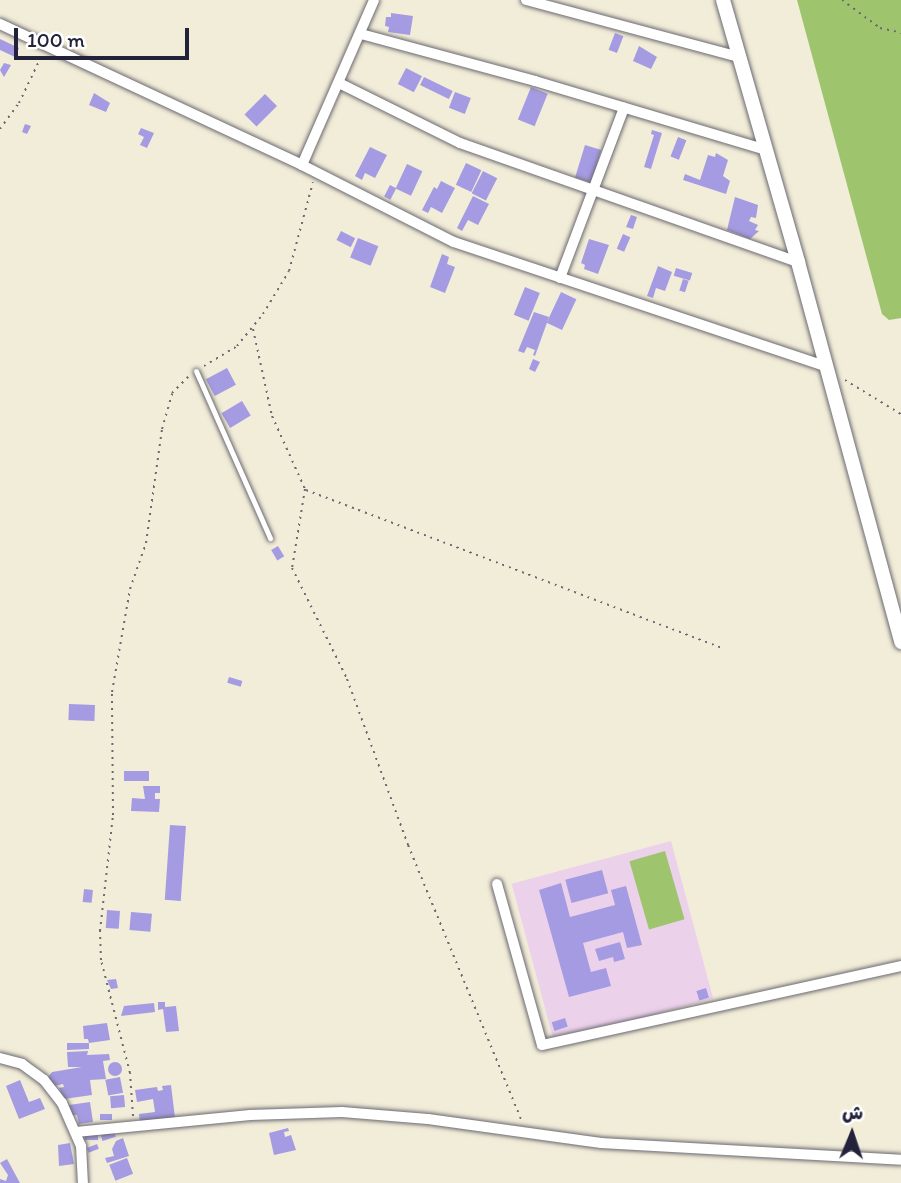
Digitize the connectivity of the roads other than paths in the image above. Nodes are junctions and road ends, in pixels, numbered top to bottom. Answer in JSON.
{"nodes":[{"id":1,"x":374,"y":0,"type":"edge"},
{"id":2,"x":526,"y":0,"type":"edge"},
{"id":3,"x":723,"y":0,"type":"edge"},
{"id":4,"x":0,"y":24,"type":"edge"},
{"id":5,"x":361,"y":34,"type":"junction"},
{"id":6,"x":739,"y":57,"type":"junction"},
{"id":7,"x":339,"y":83,"type":"junction"},
{"id":8,"x":624,"y":108,"type":"junction"},
{"id":9,"x":766,"y":150,"type":"junction"},
{"id":10,"x":302,"y":165,"type":"junction"},
{"id":11,"x":593,"y":192,"type":"junction"},
{"id":12,"x":799,"y":262,"type":"junction"},
{"id":13,"x":560,"y":278,"type":"junction"},
{"id":14,"x":827,"y":367,"type":"junction"},
{"id":15,"x":196,"y":371,"type":"road end"},
{"id":16,"x":270,"y":538,"type":"dead end"},
{"id":17,"x":901,"y":642,"type":"edge"},
{"id":18,"x":497,"y":884,"type":"dead end"},
{"id":19,"x":901,"y":966,"type":"edge"},
{"id":20,"x":0,"y":1058,"type":"edge"},
{"id":21,"x":76,"y":1132,"type":"junction"},
{"id":22,"x":901,"y":1160,"type":"edge"},
{"id":23,"x":83,"y":1183,"type":"edge"}],
"edges":[{"from":1,"to":5,"type":"street"},
{"from":2,"to":6,"type":"street"},
{"from":3,"to":6,"type":"street"},
{"from":4,"to":10,"type":"street"},
{"from":5,"to":7,"type":"street"},
{"from":5,"to":8,"type":"street"},
{"from":6,"to":9,"type":"street"},
{"from":7,"to":10,"type":"street"},
{"from":7,"to":11,"type":"street"},
{"from":8,"to":9,"type":"street"},
{"from":8,"to":11,"type":"street"},
{"from":9,"to":12,"type":"street"},
{"from":10,"to":13,"type":"street"},
{"from":11,"to":12,"type":"street"},
{"from":11,"to":13,"type":"street"},
{"from":12,"to":14,"type":"street"},
{"from":13,"to":14,"type":"street"},
{"from":14,"to":17,"type":"street"},
{"from":15,"to":16,"type":"lane"},
{"from":18,"to":19,"type":"street"},
{"from":20,"to":21,"type":"street"},
{"from":21,"to":22,"type":"street"},
{"from":21,"to":23,"type":"street"}]}
